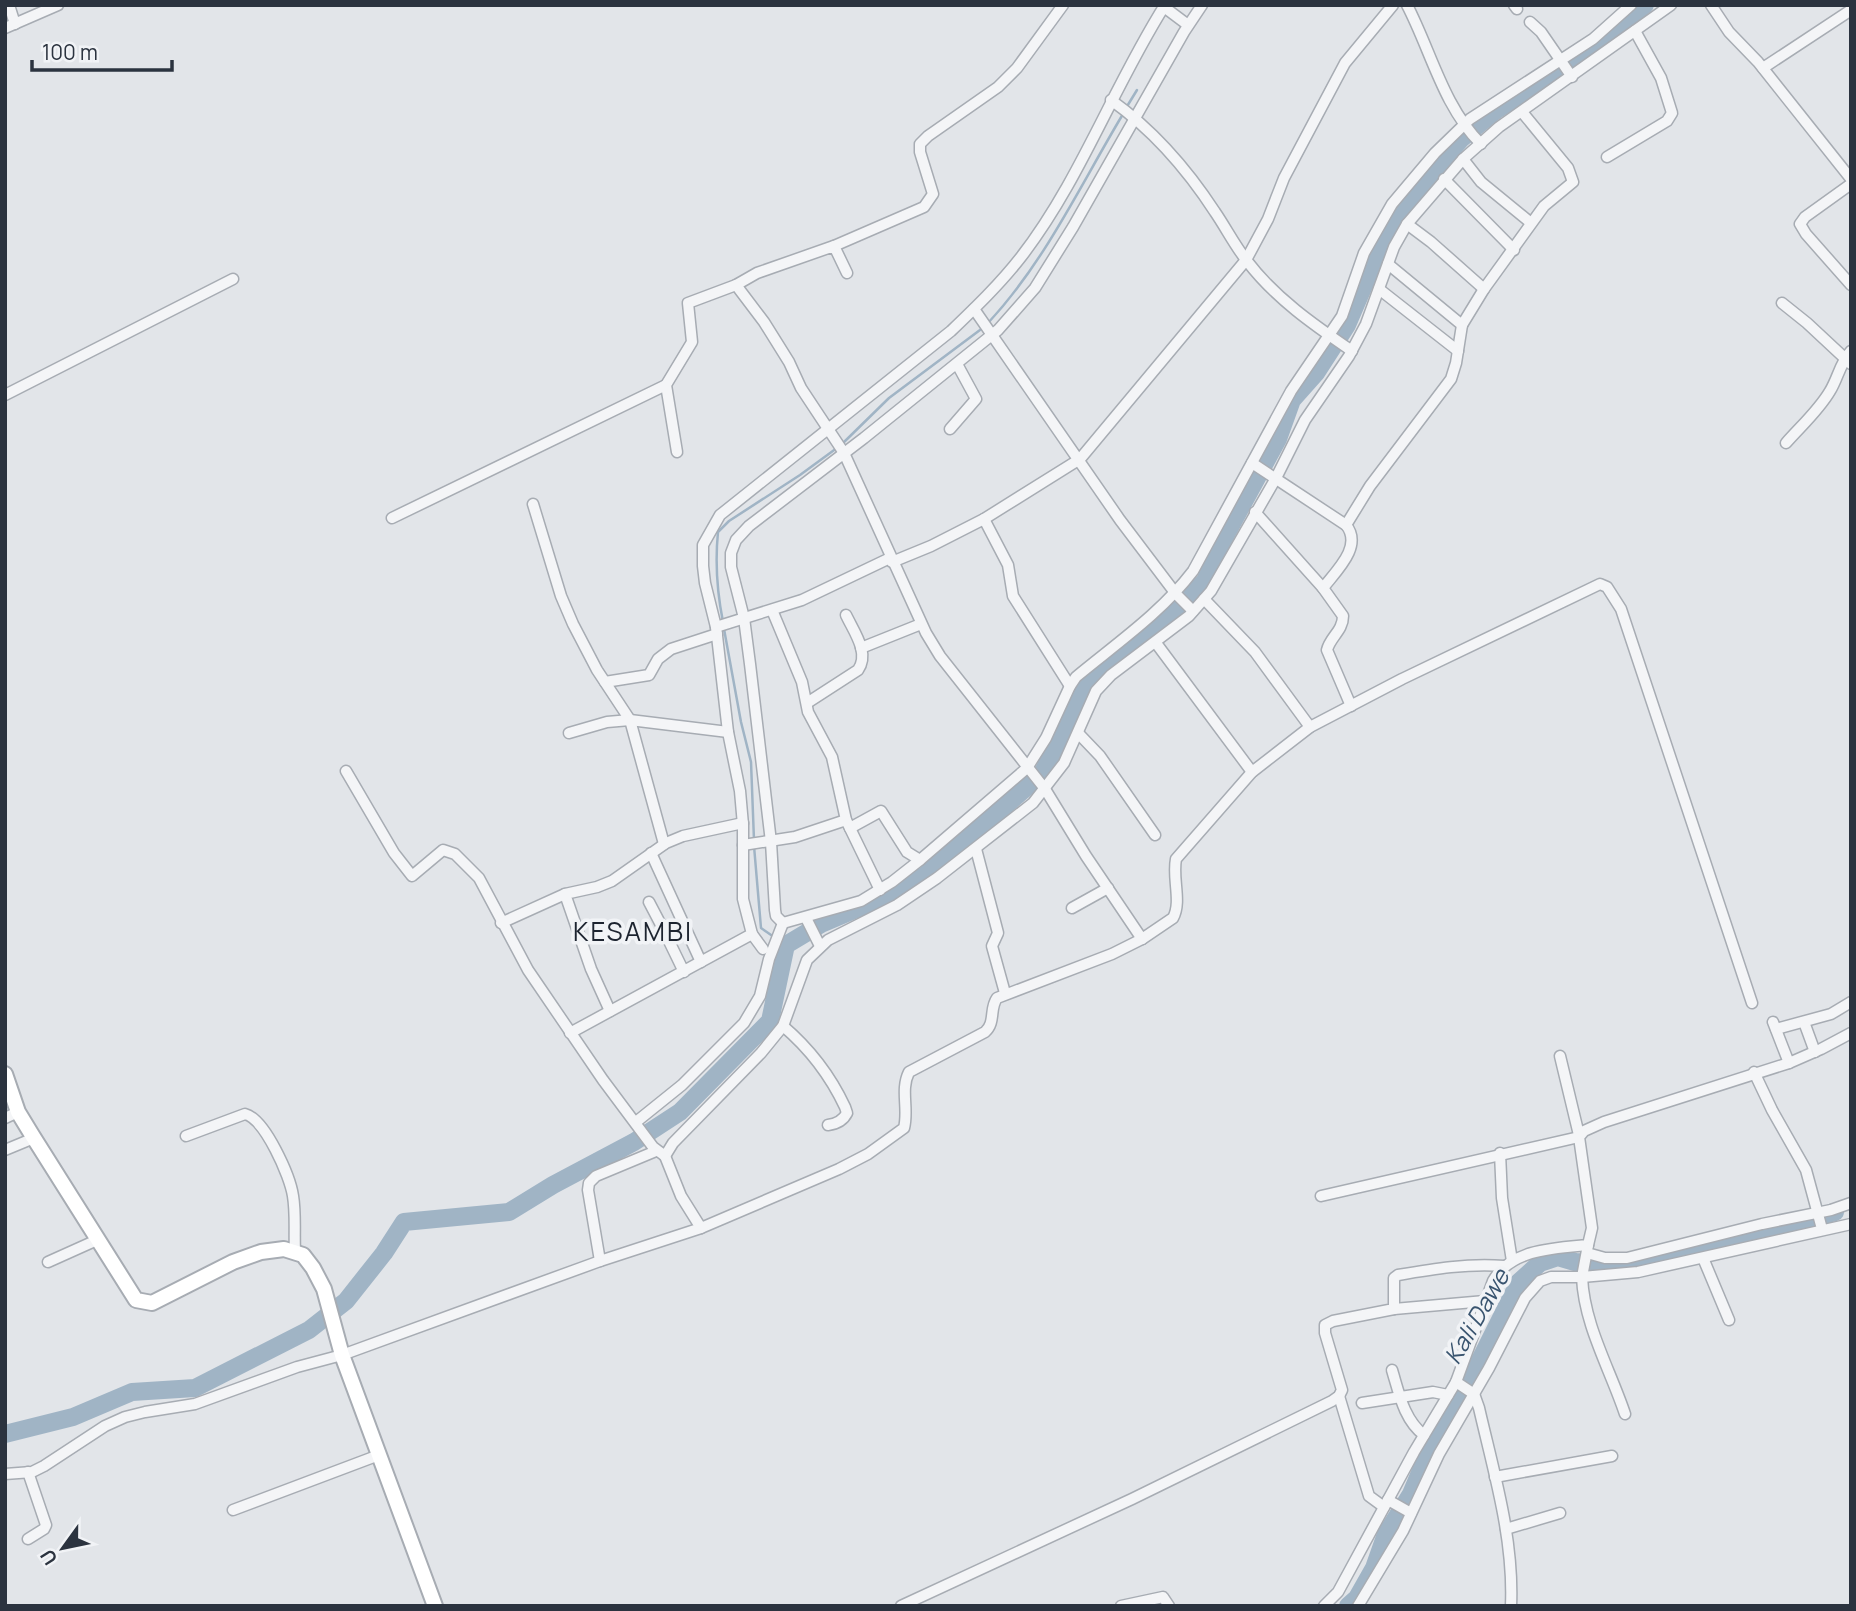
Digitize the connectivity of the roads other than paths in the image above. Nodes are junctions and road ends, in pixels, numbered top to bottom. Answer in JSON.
{"nodes":[{"id":1,"x":9,"y":5,"type":"edge"},
{"id":2,"x":58,"y":5,"type":"edge"},
{"id":3,"x":1063,"y":5,"type":"edge"},
{"id":4,"x":1202,"y":5,"type":"edge"},
{"id":5,"x":1393,"y":5,"type":"edge"},
{"id":6,"x":1407,"y":5,"type":"edge"},
{"id":7,"x":1671,"y":5,"type":"edge"},
{"id":8,"x":1711,"y":5,"type":"edge"},
{"id":9,"x":1164,"y":6,"type":"edge"},
{"id":10,"x":1629,"y":6,"type":"edge"},
{"id":11,"x":1851,"y":10,"type":"edge"},
{"id":12,"x":1530,"y":22,"type":"dead end"},
{"id":13,"x":1188,"y":25,"type":"junction"},
{"id":14,"x":10,"y":26,"type":"edge"},
{"id":15,"x":1635,"y":31,"type":"junction"},
{"id":16,"x":1562,"y":62,"type":"junction"},
{"id":17,"x":1763,"y":68,"type":"junction"},
{"id":18,"x":1571,"y":75,"type":"junction"},
{"id":19,"x":1114,"y":102,"type":"junction"},
{"id":20,"x":1522,"y":111,"type":"junction"},
{"id":21,"x":1135,"y":117,"type":"junction"},
{"id":22,"x":1465,"y":124,"type":"junction"},
{"id":23,"x":1478,"y":141,"type":"junction"},
{"id":24,"x":1607,"y":158,"type":"dead end"},
{"id":25,"x":1463,"y":159,"type":"junction"},
{"id":26,"x":1444,"y":179,"type":"junction"},
{"id":27,"x":1851,"y":181,"type":"edge"},
{"id":28,"x":1531,"y":223,"type":"junction"},
{"id":29,"x":1407,"y":224,"type":"junction"},
{"id":30,"x":834,"y":246,"type":"junction"},
{"id":31,"x":1514,"y":250,"type":"junction"},
{"id":32,"x":1246,"y":260,"type":"junction"},
{"id":33,"x":1388,"y":264,"type":"junction"},
{"id":34,"x":847,"y":273,"type":"dead end"},
{"id":35,"x":233,"y":279,"type":"dead end"},
{"id":36,"x":736,"y":285,"type":"junction"},
{"id":37,"x":1851,"y":285,"type":"edge"},
{"id":38,"x":1378,"y":289,"type":"junction"},
{"id":39,"x":1484,"y":289,"type":"junction"},
{"id":40,"x":1782,"y":303,"type":"dead end"},
{"id":41,"x":976,"y":311,"type":"junction"},
{"id":42,"x":1462,"y":325,"type":"junction"},
{"id":43,"x":992,"y":333,"type":"junction"},
{"id":44,"x":1331,"y":337,"type":"junction"},
{"id":45,"x":1349,"y":349,"type":"junction"},
{"id":46,"x":1458,"y":351,"type":"junction"},
{"id":47,"x":1849,"y":358,"type":"edge"},
{"id":48,"x":957,"y":364,"type":"junction"},
{"id":49,"x":666,"y":385,"type":"junction"},
{"id":50,"x":5,"y":395,"type":"edge"},
{"id":51,"x":950,"y":429,"type":"dead end"},
{"id":52,"x":829,"y":432,"type":"junction"},
{"id":53,"x":1786,"y":443,"type":"dead end"},
{"id":54,"x":677,"y":452,"type":"dead end"},
{"id":55,"x":843,"y":452,"type":"junction"},
{"id":56,"x":1080,"y":459,"type":"junction"},
{"id":57,"x":1255,"y":465,"type":"junction"},
{"id":58,"x":1274,"y":477,"type":"junction"},
{"id":59,"x":533,"y":504,"type":"dead end"},
{"id":60,"x":1255,"y":512,"type":"junction"},
{"id":61,"x":392,"y":518,"type":"dead end"},
{"id":62,"x":984,"y":519,"type":"junction"},
{"id":63,"x":1346,"y":524,"type":"junction"},
{"id":64,"x":891,"y":560,"type":"junction"},
{"id":65,"x":1323,"y":588,"type":"junction"},
{"id":66,"x":1177,"y":595,"type":"junction"},
{"id":67,"x":1204,"y":599,"type":"junction"},
{"id":68,"x":772,"y":610,"type":"junction"},
{"id":69,"x":1192,"y":610,"type":"junction"},
{"id":70,"x":846,"y":615,"type":"dead end"},
{"id":71,"x":742,"y":619,"type":"junction"},
{"id":72,"x":921,"y":624,"type":"junction"},
{"id":73,"x":718,"y":629,"type":"junction"},
{"id":74,"x":1156,"y":643,"type":"junction"},
{"id":75,"x":861,"y":648,"type":"junction"},
{"id":76,"x":605,"y":682,"type":"junction"},
{"id":77,"x":1070,"y":686,"type":"junction"},
{"id":78,"x":807,"y":702,"type":"junction"},
{"id":79,"x":1351,"y":706,"type":"junction"},
{"id":80,"x":630,"y":720,"type":"junction"},
{"id":81,"x":1310,"y":727,"type":"junction"},
{"id":82,"x":728,"y":732,"type":"junction"},
{"id":83,"x":569,"y":733,"type":"dead end"},
{"id":84,"x":1078,"y":733,"type":"junction"},
{"id":85,"x":1029,"y":770,"type":"junction"},
{"id":86,"x":346,"y":771,"type":"dead end"},
{"id":87,"x":1252,"y":772,"type":"junction"},
{"id":88,"x":1044,"y":787,"type":"junction"},
{"id":89,"x":743,"y":823,"type":"junction"},
{"id":90,"x":848,"y":824,"type":"junction"},
{"id":91,"x":1155,"y":835,"type":"dead end"},
{"id":92,"x":769,"y":842,"type":"junction"},
{"id":93,"x":664,"y":844,"type":"junction"},
{"id":94,"x":746,"y":845,"type":"junction"},
{"id":95,"x":976,"y":849,"type":"junction"},
{"id":96,"x":651,"y":853,"type":"junction"},
{"id":97,"x":920,"y":860,"type":"junction"},
{"id":98,"x":1108,"y":888,"type":"junction"},
{"id":99,"x":880,"y":890,"type":"junction"},
{"id":100,"x":565,"y":894,"type":"junction"},
{"id":101,"x":649,"y":902,"type":"dead end"},
{"id":102,"x":1072,"y":908,"type":"dead end"},
{"id":103,"x":807,"y":920,"type":"junction"},
{"id":104,"x":501,"y":923,"type":"junction"},
{"id":105,"x":782,"y":925,"type":"junction"},
{"id":106,"x":752,"y":934,"type":"junction"},
{"id":107,"x":1142,"y":939,"type":"junction"},
{"id":108,"x":818,"y":942,"type":"junction"},
{"id":109,"x":762,"y":949,"type":"dead end"},
{"id":110,"x":701,"y":962,"type":"junction"},
{"id":111,"x":684,"y":972,"type":"junction"},
{"id":112,"x":1006,"y":993,"type":"junction"},
{"id":113,"x":1851,"y":1002,"type":"edge"},
{"id":114,"x":1752,"y":1003,"type":"dead end"},
{"id":115,"x":610,"y":1011,"type":"junction"},
{"id":116,"x":1804,"y":1022,"type":"junction"},
{"id":117,"x":783,"y":1026,"type":"junction"},
{"id":118,"x":570,"y":1033,"type":"junction"},
{"id":119,"x":1851,"y":1033,"type":"edge"},
{"id":120,"x":1815,"y":1052,"type":"junction"},
{"id":121,"x":1560,"y":1056,"type":"dead end"},
{"id":122,"x":1789,"y":1063,"type":"junction"},
{"id":123,"x":1754,"y":1072,"type":"junction"},
{"id":124,"x":5,"y":1074,"type":"edge"},
{"id":125,"x":12,"y":1115,"type":"edge"},
{"id":126,"x":828,"y":1125,"type":"dead end"},
{"id":127,"x":638,"y":1126,"type":"junction"},
{"id":128,"x":186,"y":1136,"type":"dead end"},
{"id":129,"x":1579,"y":1136,"type":"junction"},
{"id":130,"x":34,"y":1138,"type":"junction"},
{"id":131,"x":5,"y":1150,"type":"edge"},
{"id":132,"x":658,"y":1151,"type":"junction"},
{"id":133,"x":1500,"y":1153,"type":"junction"},
{"id":134,"x":1321,"y":1196,"type":"dead end"},
{"id":135,"x":1851,"y":1202,"type":"edge"},
{"id":136,"x":1819,"y":1219,"type":"junction"},
{"id":137,"x":1850,"y":1223,"type":"edge"},
{"id":138,"x":701,"y":1228,"type":"junction"},
{"id":139,"x":97,"y":1240,"type":"junction"},
{"id":140,"x":295,"y":1251,"type":"junction"},
{"id":141,"x":1587,"y":1252,"type":"junction"},
{"id":142,"x":1703,"y":1258,"type":"junction"},
{"id":143,"x":600,"y":1261,"type":"junction"},
{"id":144,"x":48,"y":1262,"type":"dead end"},
{"id":145,"x":1508,"y":1264,"type":"junction"},
{"id":146,"x":1583,"y":1274,"type":"junction"},
{"id":147,"x":1486,"y":1301,"type":"junction"},
{"id":148,"x":1394,"y":1308,"type":"junction"},
{"id":149,"x":1729,"y":1320,"type":"dead end"},
{"id":150,"x":341,"y":1352,"type":"junction"},
{"id":151,"x":1392,"y":1370,"type":"dead end"},
{"id":152,"x":1466,"y":1389,"type":"junction"},
{"id":153,"x":1448,"y":1395,"type":"junction"},
{"id":154,"x":1339,"y":1396,"type":"junction"},
{"id":155,"x":1399,"y":1396,"type":"junction"},
{"id":156,"x":1362,"y":1403,"type":"dead end"},
{"id":157,"x":1625,"y":1414,"type":"dead end"},
{"id":158,"x":1424,"y":1435,"type":"junction"},
{"id":159,"x":379,"y":1455,"type":"junction"},
{"id":160,"x":1612,"y":1456,"type":"dead end"},
{"id":161,"x":28,"y":1472,"type":"junction"},
{"id":162,"x":5,"y":1474,"type":"edge"},
{"id":163,"x":1495,"y":1477,"type":"junction"},
{"id":164,"x":1389,"y":1504,"type":"junction"},
{"id":165,"x":233,"y":1510,"type":"dead end"},
{"id":166,"x":1408,"y":1511,"type":"junction"},
{"id":167,"x":1560,"y":1513,"type":"dead end"},
{"id":168,"x":1506,"y":1529,"type":"junction"},
{"id":169,"x":28,"y":1539,"type":"dead end"},
{"id":170,"x":435,"y":1606,"type":"edge"},
{"id":171,"x":901,"y":1606,"type":"edge"},
{"id":172,"x":1121,"y":1606,"type":"edge"},
{"id":173,"x":1169,"y":1606,"type":"edge"},
{"id":174,"x":1324,"y":1606,"type":"edge"},
{"id":175,"x":1358,"y":1606,"type":"edge"},
{"id":176,"x":1511,"y":1606,"type":"edge"}],
"edges":[{"from":1,"to":14,"type":"street"},
{"from":2,"to":14,"type":"street"},
{"from":3,"to":30,"type":"street"},
{"from":4,"to":13,"type":"street"},
{"from":5,"to":32,"type":"street"},
{"from":6,"to":22,"type":"street"},
{"from":7,"to":15,"type":"street"},
{"from":8,"to":17,"type":"street"},
{"from":9,"to":13,"type":"street"},
{"from":9,"to":19,"type":"street"},
{"from":10,"to":16,"type":"street"},
{"from":11,"to":17,"type":"street"},
{"from":12,"to":16,"type":"street"},
{"from":13,"to":21,"type":"street"},
{"from":15,"to":18,"type":"street"},
{"from":15,"to":24,"type":"street"},
{"from":16,"to":18,"type":"street"},
{"from":16,"to":22,"type":"street"},
{"from":17,"to":27,"type":"street"},
{"from":18,"to":20,"type":"street"},
{"from":19,"to":21,"type":"street"},
{"from":19,"to":41,"type":"street"},
{"from":20,"to":23,"type":"street"},
{"from":20,"to":28,"type":"street"},
{"from":21,"to":32,"type":"street"},
{"from":21,"to":43,"type":"street"},
{"from":22,"to":23,"type":"street"},
{"from":22,"to":44,"type":"street"},
{"from":23,"to":25,"type":"street"},
{"from":25,"to":26,"type":"street"},
{"from":25,"to":28,"type":"street"},
{"from":26,"to":29,"type":"street"},
{"from":26,"to":31,"type":"street"},
{"from":27,"to":37,"type":"street"},
{"from":28,"to":31,"type":"street"},
{"from":29,"to":33,"type":"street"},
{"from":29,"to":39,"type":"street"},
{"from":30,"to":34,"type":"street"},
{"from":30,"to":36,"type":"street"},
{"from":31,"to":39,"type":"street"},
{"from":32,"to":44,"type":"street"},
{"from":32,"to":56,"type":"street"},
{"from":33,"to":38,"type":"street"},
{"from":33,"to":42,"type":"street"},
{"from":35,"to":50,"type":"street"},
{"from":36,"to":49,"type":"street"},
{"from":36,"to":52,"type":"street"},
{"from":38,"to":45,"type":"street"},
{"from":38,"to":46,"type":"street"},
{"from":39,"to":42,"type":"street"},
{"from":40,"to":47,"type":"street"},
{"from":41,"to":43,"type":"street"},
{"from":41,"to":52,"type":"street"},
{"from":42,"to":46,"type":"street"},
{"from":43,"to":48,"type":"street"},
{"from":43,"to":56,"type":"street"},
{"from":44,"to":45,"type":"street"},
{"from":44,"to":57,"type":"street"},
{"from":45,"to":58,"type":"street"},
{"from":46,"to":63,"type":"street"},
{"from":47,"to":53,"type":"street"},
{"from":48,"to":51,"type":"street"},
{"from":48,"to":55,"type":"street"},
{"from":49,"to":54,"type":"street"},
{"from":49,"to":61,"type":"street"},
{"from":52,"to":55,"type":"street"},
{"from":52,"to":73,"type":"street"},
{"from":55,"to":64,"type":"street"},
{"from":55,"to":71,"type":"street"},
{"from":56,"to":62,"type":"street"},
{"from":56,"to":66,"type":"street"},
{"from":57,"to":58,"type":"street"},
{"from":57,"to":66,"type":"street"},
{"from":58,"to":60,"type":"street"},
{"from":58,"to":63,"type":"street"},
{"from":59,"to":76,"type":"street"},
{"from":60,"to":65,"type":"street"},
{"from":60,"to":67,"type":"street"},
{"from":62,"to":64,"type":"street"},
{"from":62,"to":77,"type":"street"},
{"from":63,"to":65,"type":"street"},
{"from":64,"to":68,"type":"street"},
{"from":64,"to":72,"type":"street"},
{"from":65,"to":79,"type":"street"},
{"from":66,"to":69,"type":"street"},
{"from":66,"to":77,"type":"street"},
{"from":67,"to":69,"type":"street"},
{"from":67,"to":81,"type":"street"},
{"from":68,"to":71,"type":"street"},
{"from":68,"to":78,"type":"street"},
{"from":69,"to":74,"type":"street"},
{"from":70,"to":75,"type":"street"},
{"from":71,"to":73,"type":"street"},
{"from":71,"to":92,"type":"street"},
{"from":72,"to":75,"type":"street"},
{"from":72,"to":85,"type":"street"},
{"from":73,"to":76,"type":"street"},
{"from":73,"to":82,"type":"street"},
{"from":74,"to":84,"type":"street"},
{"from":74,"to":87,"type":"street"},
{"from":75,"to":78,"type":"street"},
{"from":76,"to":80,"type":"street"},
{"from":77,"to":85,"type":"street"},
{"from":78,"to":90,"type":"street"},
{"from":79,"to":81,"type":"street"},
{"from":79,"to":114,"type":"street"},
{"from":80,"to":82,"type":"street"},
{"from":80,"to":83,"type":"street"},
{"from":80,"to":93,"type":"street"},
{"from":81,"to":87,"type":"street"},
{"from":82,"to":89,"type":"street"},
{"from":84,"to":88,"type":"street"},
{"from":84,"to":91,"type":"street"},
{"from":85,"to":88,"type":"street"},
{"from":85,"to":97,"type":"street"},
{"from":86,"to":104,"type":"street"},
{"from":87,"to":107,"type":"street"},
{"from":88,"to":95,"type":"street"},
{"from":88,"to":98,"type":"street"},
{"from":89,"to":93,"type":"street"},
{"from":89,"to":94,"type":"street"},
{"from":90,"to":92,"type":"street"},
{"from":90,"to":97,"type":"street"},
{"from":90,"to":99,"type":"street"},
{"from":92,"to":94,"type":"street"},
{"from":92,"to":105,"type":"street"},
{"from":93,"to":96,"type":"street"},
{"from":94,"to":106,"type":"street"},
{"from":95,"to":108,"type":"street"},
{"from":95,"to":112,"type":"street"},
{"from":96,"to":100,"type":"street"},
{"from":96,"to":110,"type":"street"},
{"from":97,"to":99,"type":"street"},
{"from":98,"to":102,"type":"street"},
{"from":98,"to":107,"type":"street"},
{"from":99,"to":103,"type":"street"},
{"from":100,"to":104,"type":"street"},
{"from":100,"to":115,"type":"street"},
{"from":101,"to":111,"type":"street"},
{"from":103,"to":105,"type":"street"},
{"from":103,"to":108,"type":"street"},
{"from":104,"to":118,"type":"street"},
{"from":105,"to":127,"type":"street"},
{"from":106,"to":109,"type":"street"},
{"from":106,"to":110,"type":"street"},
{"from":107,"to":112,"type":"street"},
{"from":108,"to":117,"type":"street"},
{"from":110,"to":111,"type":"street"},
{"from":111,"to":115,"type":"street"},
{"from":112,"to":138,"type":"street"},
{"from":113,"to":116,"type":"street"},
{"from":115,"to":118,"type":"street"},
{"from":116,"to":120,"type":"street"},
{"from":116,"to":122,"type":"street"},
{"from":117,"to":126,"type":"street"},
{"from":117,"to":132,"type":"street"},
{"from":118,"to":127,"type":"street"},
{"from":119,"to":120,"type":"street"},
{"from":120,"to":122,"type":"street"},
{"from":121,"to":129,"type":"street"},
{"from":122,"to":123,"type":"street"},
{"from":123,"to":129,"type":"street"},
{"from":123,"to":136,"type":"street"},
{"from":124,"to":125,"type":"main road"},
{"from":125,"to":130,"type":"main road"},
{"from":127,"to":132,"type":"street"},
{"from":128,"to":140,"type":"street"},
{"from":129,"to":133,"type":"street"},
{"from":129,"to":141,"type":"street"},
{"from":130,"to":131,"type":"street"},
{"from":130,"to":139,"type":"main road"},
{"from":132,"to":138,"type":"street"},
{"from":132,"to":143,"type":"street"},
{"from":133,"to":134,"type":"street"},
{"from":133,"to":145,"type":"street"},
{"from":135,"to":136,"type":"street"},
{"from":136,"to":137,"type":"street"},
{"from":136,"to":141,"type":"street"},
{"from":136,"to":142,"type":"street"},
{"from":138,"to":143,"type":"street"},
{"from":139,"to":140,"type":"main road"},
{"from":139,"to":144,"type":"street"},
{"from":140,"to":150,"type":"main road"},
{"from":141,"to":145,"type":"street"},
{"from":141,"to":146,"type":"street"},
{"from":142,"to":146,"type":"street"},
{"from":142,"to":149,"type":"street"},
{"from":143,"to":150,"type":"street"},
{"from":145,"to":147,"type":"street"},
{"from":145,"to":148,"type":"street"},
{"from":146,"to":152,"type":"street"},
{"from":146,"to":157,"type":"street"},
{"from":147,"to":148,"type":"street"},
{"from":147,"to":152,"type":"street"},
{"from":148,"to":154,"type":"street"},
{"from":150,"to":159,"type":"main road"},
{"from":150,"to":161,"type":"street"},
{"from":151,"to":155,"type":"street"},
{"from":152,"to":153,"type":"street"},
{"from":152,"to":163,"type":"street"},
{"from":152,"to":166,"type":"street"},
{"from":153,"to":155,"type":"street"},
{"from":153,"to":158,"type":"street"},
{"from":154,"to":164,"type":"street"},
{"from":154,"to":171,"type":"street"},
{"from":155,"to":156,"type":"street"},
{"from":155,"to":158,"type":"street"},
{"from":158,"to":164,"type":"street"},
{"from":159,"to":165,"type":"street"},
{"from":159,"to":170,"type":"main road"},
{"from":160,"to":163,"type":"street"},
{"from":161,"to":162,"type":"street"},
{"from":161,"to":169,"type":"street"},
{"from":163,"to":168,"type":"street"},
{"from":164,"to":166,"type":"street"},
{"from":164,"to":174,"type":"street"},
{"from":166,"to":175,"type":"street"},
{"from":167,"to":168,"type":"street"},
{"from":168,"to":176,"type":"street"},
{"from":172,"to":173,"type":"street"}]}
